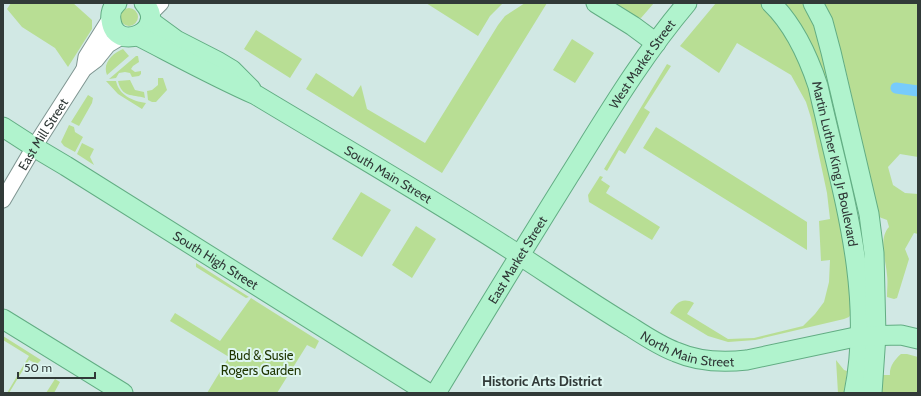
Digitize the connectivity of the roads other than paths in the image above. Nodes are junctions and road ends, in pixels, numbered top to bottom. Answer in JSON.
{"nodes":[{"id":1,"x":596,"y":3,"type":"edge"},
{"id":2,"x":687,"y":3,"type":"edge"},
{"id":3,"x":771,"y":3,"type":"edge"},
{"id":4,"x":813,"y":3,"type":"edge"},
{"id":5,"x":111,"y":8,"type":"edge"},
{"id":6,"x":151,"y":10,"type":"edge"},
{"id":7,"x":130,"y":36,"type":"junction"},
{"id":8,"x":656,"y":43,"type":"junction"},
{"id":9,"x":84,"y":69,"type":"junction"},
{"id":10,"x":256,"y":95,"type":"junction"},
{"id":11,"x":3,"y":127,"type":"edge"},
{"id":12,"x":600,"y":127,"type":"joint"},
{"id":13,"x":34,"y":147,"type":"junction"},
{"id":14,"x":3,"y":200,"type":"edge"},
{"id":15,"x":519,"y":255,"type":"junction"},
{"id":16,"x":3,"y":319,"type":"edge"},
{"id":17,"x":868,"y":336,"type":"junction"},
{"id":18,"x":918,"y":339,"type":"edge"},
{"id":19,"x":123,"y":393,"type":"edge"},
{"id":20,"x":428,"y":393,"type":"edge"},
{"id":21,"x":436,"y":393,"type":"edge"},
{"id":22,"x":854,"y":393,"type":"edge"},
{"id":23,"x":872,"y":393,"type":"edge"}],
"edges":[{"from":1,"to":8,"type":"main road"},
{"from":2,"to":8,"type":"main road","name":"West Market Street"},
{"from":3,"to":17,"type":"main road","name":"Martin Luther King Jr Boulevard"},
{"from":4,"to":17,"type":"main road","name":"Martin Luther King Jr Boulevard"},
{"from":5,"to":7,"type":"main road"},
{"from":5,"to":9,"type":"street","name":"East Mill Street"},
{"from":6,"to":7,"type":"main road"},
{"from":6,"to":10,"type":"main road","name":"South Main Street"},
{"from":7,"to":9,"type":"street","name":"East Mill Street"},
{"from":7,"to":10,"type":"main road","name":"South Main Street"},
{"from":8,"to":12,"type":"main road","name":"West Market Street"},
{"from":9,"to":13,"type":"street","name":"East Mill Street"},
{"from":10,"to":15,"type":"main road","name":"South Main Street"},
{"from":11,"to":13,"type":"main road","name":"South High Street"},
{"from":12,"to":15,"type":"main road","name":"East Market Street"},
{"from":13,"to":14,"type":"street","name":"East Mill Street"},
{"from":13,"to":20,"type":"main road","name":"South High Street"},
{"from":15,"to":17,"type":"main road","name":"North Main Street"},
{"from":15,"to":21,"type":"main road","name":"East Market Street"},
{"from":16,"to":19,"type":"main road"},
{"from":17,"to":18,"type":"main road","name":"North Main Street"},
{"from":17,"to":22,"type":"main road"},
{"from":17,"to":23,"type":"main road"}]}
